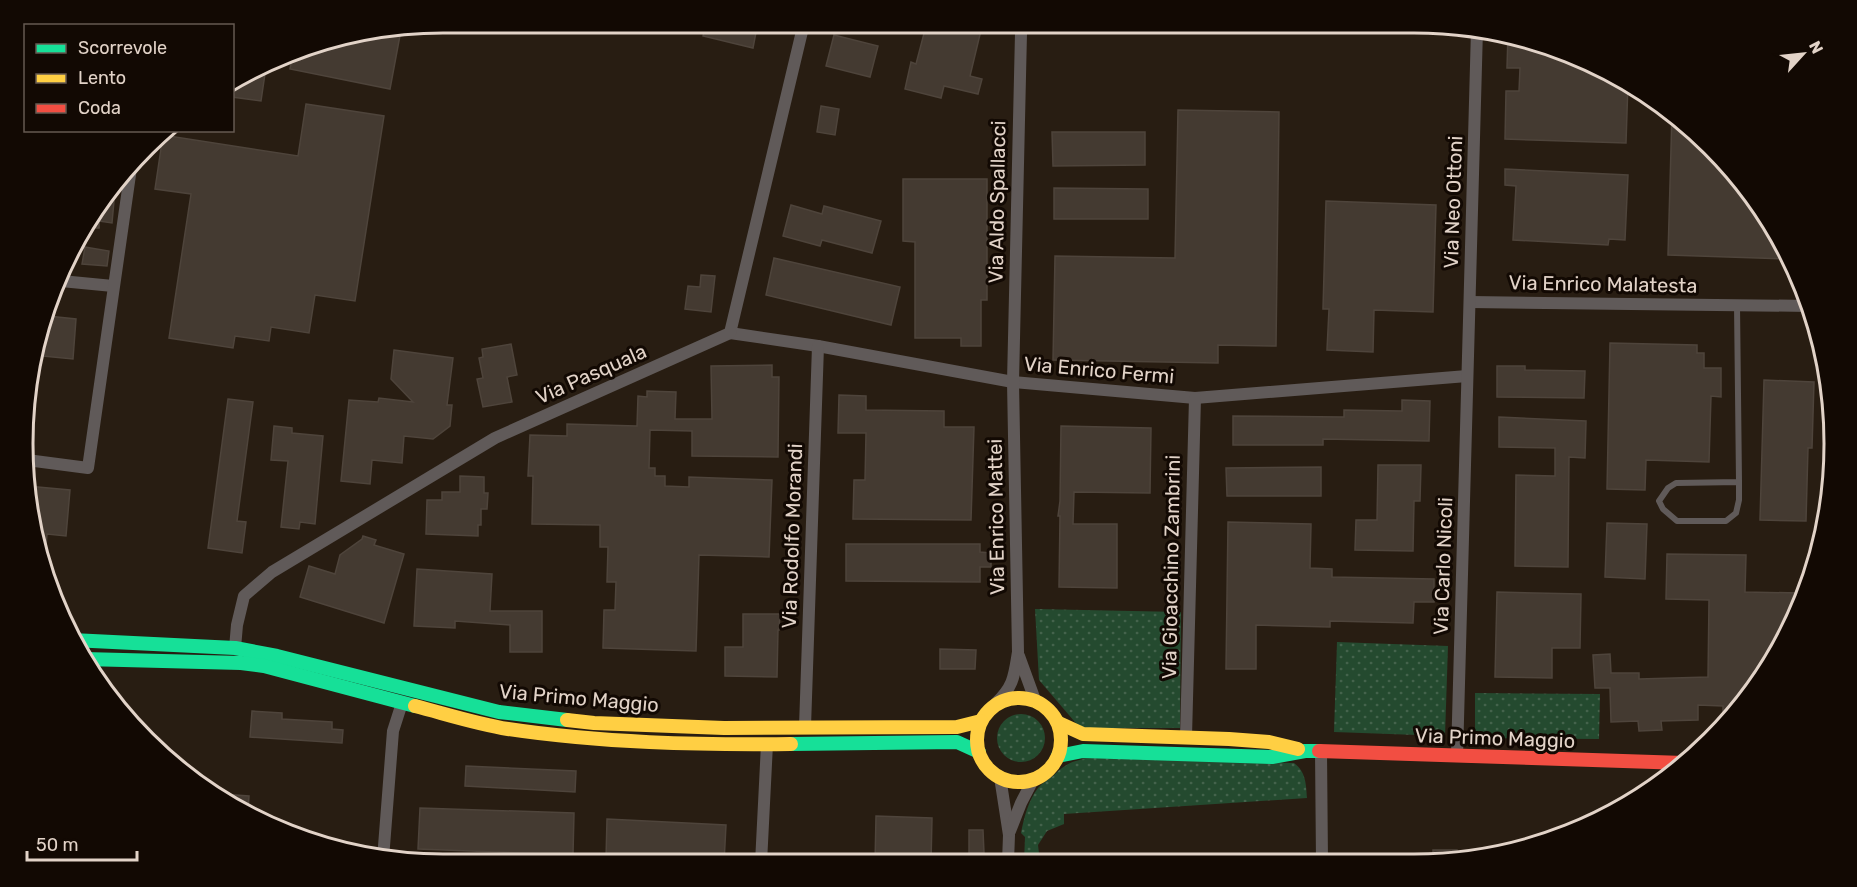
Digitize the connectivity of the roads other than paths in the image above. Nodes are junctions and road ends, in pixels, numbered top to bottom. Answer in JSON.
{"nodes":[{"id":1,"x":801,"y":33,"type":"edge"},
{"id":2,"x":1021,"y":33,"type":"edge"},
{"id":3,"x":1477,"y":38,"type":"edge"},
{"id":4,"x":129,"y":180,"type":"edge"},
{"id":5,"x":66,"y":281,"type":"edge"},
{"id":6,"x":113,"y":286,"type":"junction"},
{"id":7,"x":1470,"y":302,"type":"junction"},
{"id":8,"x":1737,"y":305,"type":"junction"},
{"id":9,"x":1800,"y":306,"type":"edge"},
{"id":10,"x":730,"y":333,"type":"junction"},
{"id":11,"x":818,"y":346,"type":"junction"},
{"id":12,"x":1467,"y":376,"type":"junction"},
{"id":13,"x":1013,"y":382,"type":"junction"},
{"id":14,"x":1195,"y":398,"type":"junction"},
{"id":15,"x":34,"y":461,"type":"edge"},
{"id":16,"x":1739,"y":482,"type":"junction"},
{"id":17,"x":83,"y":641,"type":"edge"},
{"id":18,"x":235,"y":648,"type":"junction"},
{"id":19,"x":1018,"y":652,"type":"junction"},
{"id":20,"x":94,"y":659,"type":"edge"},
{"id":21,"x":1035,"y":700,"type":"junction"},
{"id":22,"x":402,"y":703,"type":"junction"},
{"id":23,"x":996,"y":704,"type":"junction"},
{"id":24,"x":981,"y":721,"type":"junction"},
{"id":25,"x":1059,"y":723,"type":"junction"},
{"id":26,"x":805,"y":727,"type":"junction"},
{"id":27,"x":1186,"y":737,"type":"junction"},
{"id":28,"x":767,"y":744,"type":"junction"},
{"id":29,"x":1305,"y":751,"type":"junction"},
{"id":30,"x":1321,"y":751,"type":"junction"},
{"id":31,"x":979,"y":752,"type":"junction"},
{"id":32,"x":1058,"y":756,"type":"junction"},
{"id":33,"x":1457,"y":756,"type":"junction"},
{"id":34,"x":1671,"y":763,"type":"edge"},
{"id":35,"x":1000,"y":777,"type":"junction"},
{"id":36,"x":1034,"y":780,"type":"junction"},
{"id":37,"x":1009,"y":835,"type":"junction"},
{"id":38,"x":384,"y":849,"type":"edge"},
{"id":39,"x":761,"y":854,"type":"edge"},
{"id":40,"x":1008,"y":854,"type":"edge"},
{"id":41,"x":1322,"y":854,"type":"edge"}],
"edges":[{"from":1,"to":10,"type":"street"},
{"from":2,"to":13,"type":"street","name":"Via Aldo Spallacci"},
{"from":3,"to":7,"type":"street","name":"Via Neo Ottoni"},
{"from":4,"to":6,"type":"street"},
{"from":5,"to":6,"type":"street"},
{"from":6,"to":15,"type":"street"},
{"from":7,"to":8,"type":"street","name":"Via Enrico Malatesta"},
{"from":7,"to":12,"type":"street","name":"Via Neo Ottoni"},
{"from":8,"to":9,"type":"street","name":"Via Enrico Malatesta"},
{"from":8,"to":16,"type":"lane"},
{"from":10,"to":11,"type":"street","name":"Via Enrico Fermi"},
{"from":10,"to":18,"type":"street","name":"Via Pasquala"},
{"from":11,"to":13,"type":"street","name":"Via Enrico Fermi"},
{"from":11,"to":26,"type":"street","name":"Via Rodolfo Morandi"},
{"from":12,"to":14,"type":"street","name":"Via Enrico Fermi"},
{"from":12,"to":33,"type":"street","name":"Via Carlo Nicoli"},
{"from":13,"to":14,"type":"street","name":"Via Enrico Fermi"},
{"from":13,"to":19,"type":"street","name":"Via Enrico Mattei"},
{"from":14,"to":27,"type":"street","name":"Via Gioacchino Zambrini"},
{"from":16,"to":16,"type":"lane"},
{"from":17,"to":18,"type":"street","name":"Via Primo Maggio"},
{"from":18,"to":26,"type":"street","name":"Via Primo Maggio"},
{"from":19,"to":21,"type":"street","name":"Via Enrico Mattei"},
{"from":19,"to":23,"type":"street","name":"Via Enrico Mattei"},
{"from":20,"to":22,"type":"street","name":"Via Primo Maggio"},
{"from":21,"to":23,"type":"street"},
{"from":21,"to":25,"type":"street","name":"Via Primo Maggio"},
{"from":22,"to":28,"type":"street","name":"Via Primo Maggio"},
{"from":22,"to":38,"type":"street"},
{"from":23,"to":24,"type":"street"},
{"from":24,"to":26,"type":"street","name":"Via Primo Maggio"},
{"from":24,"to":31,"type":"street"},
{"from":25,"to":27,"type":"street","name":"Via Primo Maggio"},
{"from":25,"to":32,"type":"street"},
{"from":27,"to":29,"type":"street","name":"Via Primo Maggio"},
{"from":28,"to":31,"type":"street","name":"Via Primo Maggio"},
{"from":28,"to":39,"type":"street"},
{"from":29,"to":30,"type":"street","name":"Via Primo Maggio"},
{"from":29,"to":32,"type":"street","name":"Via Primo Maggio"},
{"from":30,"to":33,"type":"street","name":"Via Primo Maggio"},
{"from":30,"to":41,"type":"street"},
{"from":31,"to":35,"type":"street"},
{"from":32,"to":36,"type":"street"},
{"from":33,"to":34,"type":"street","name":"Via Primo Maggio"},
{"from":35,"to":36,"type":"street"},
{"from":35,"to":37,"type":"street"},
{"from":36,"to":37,"type":"street"},
{"from":37,"to":40,"type":"street"}]}
